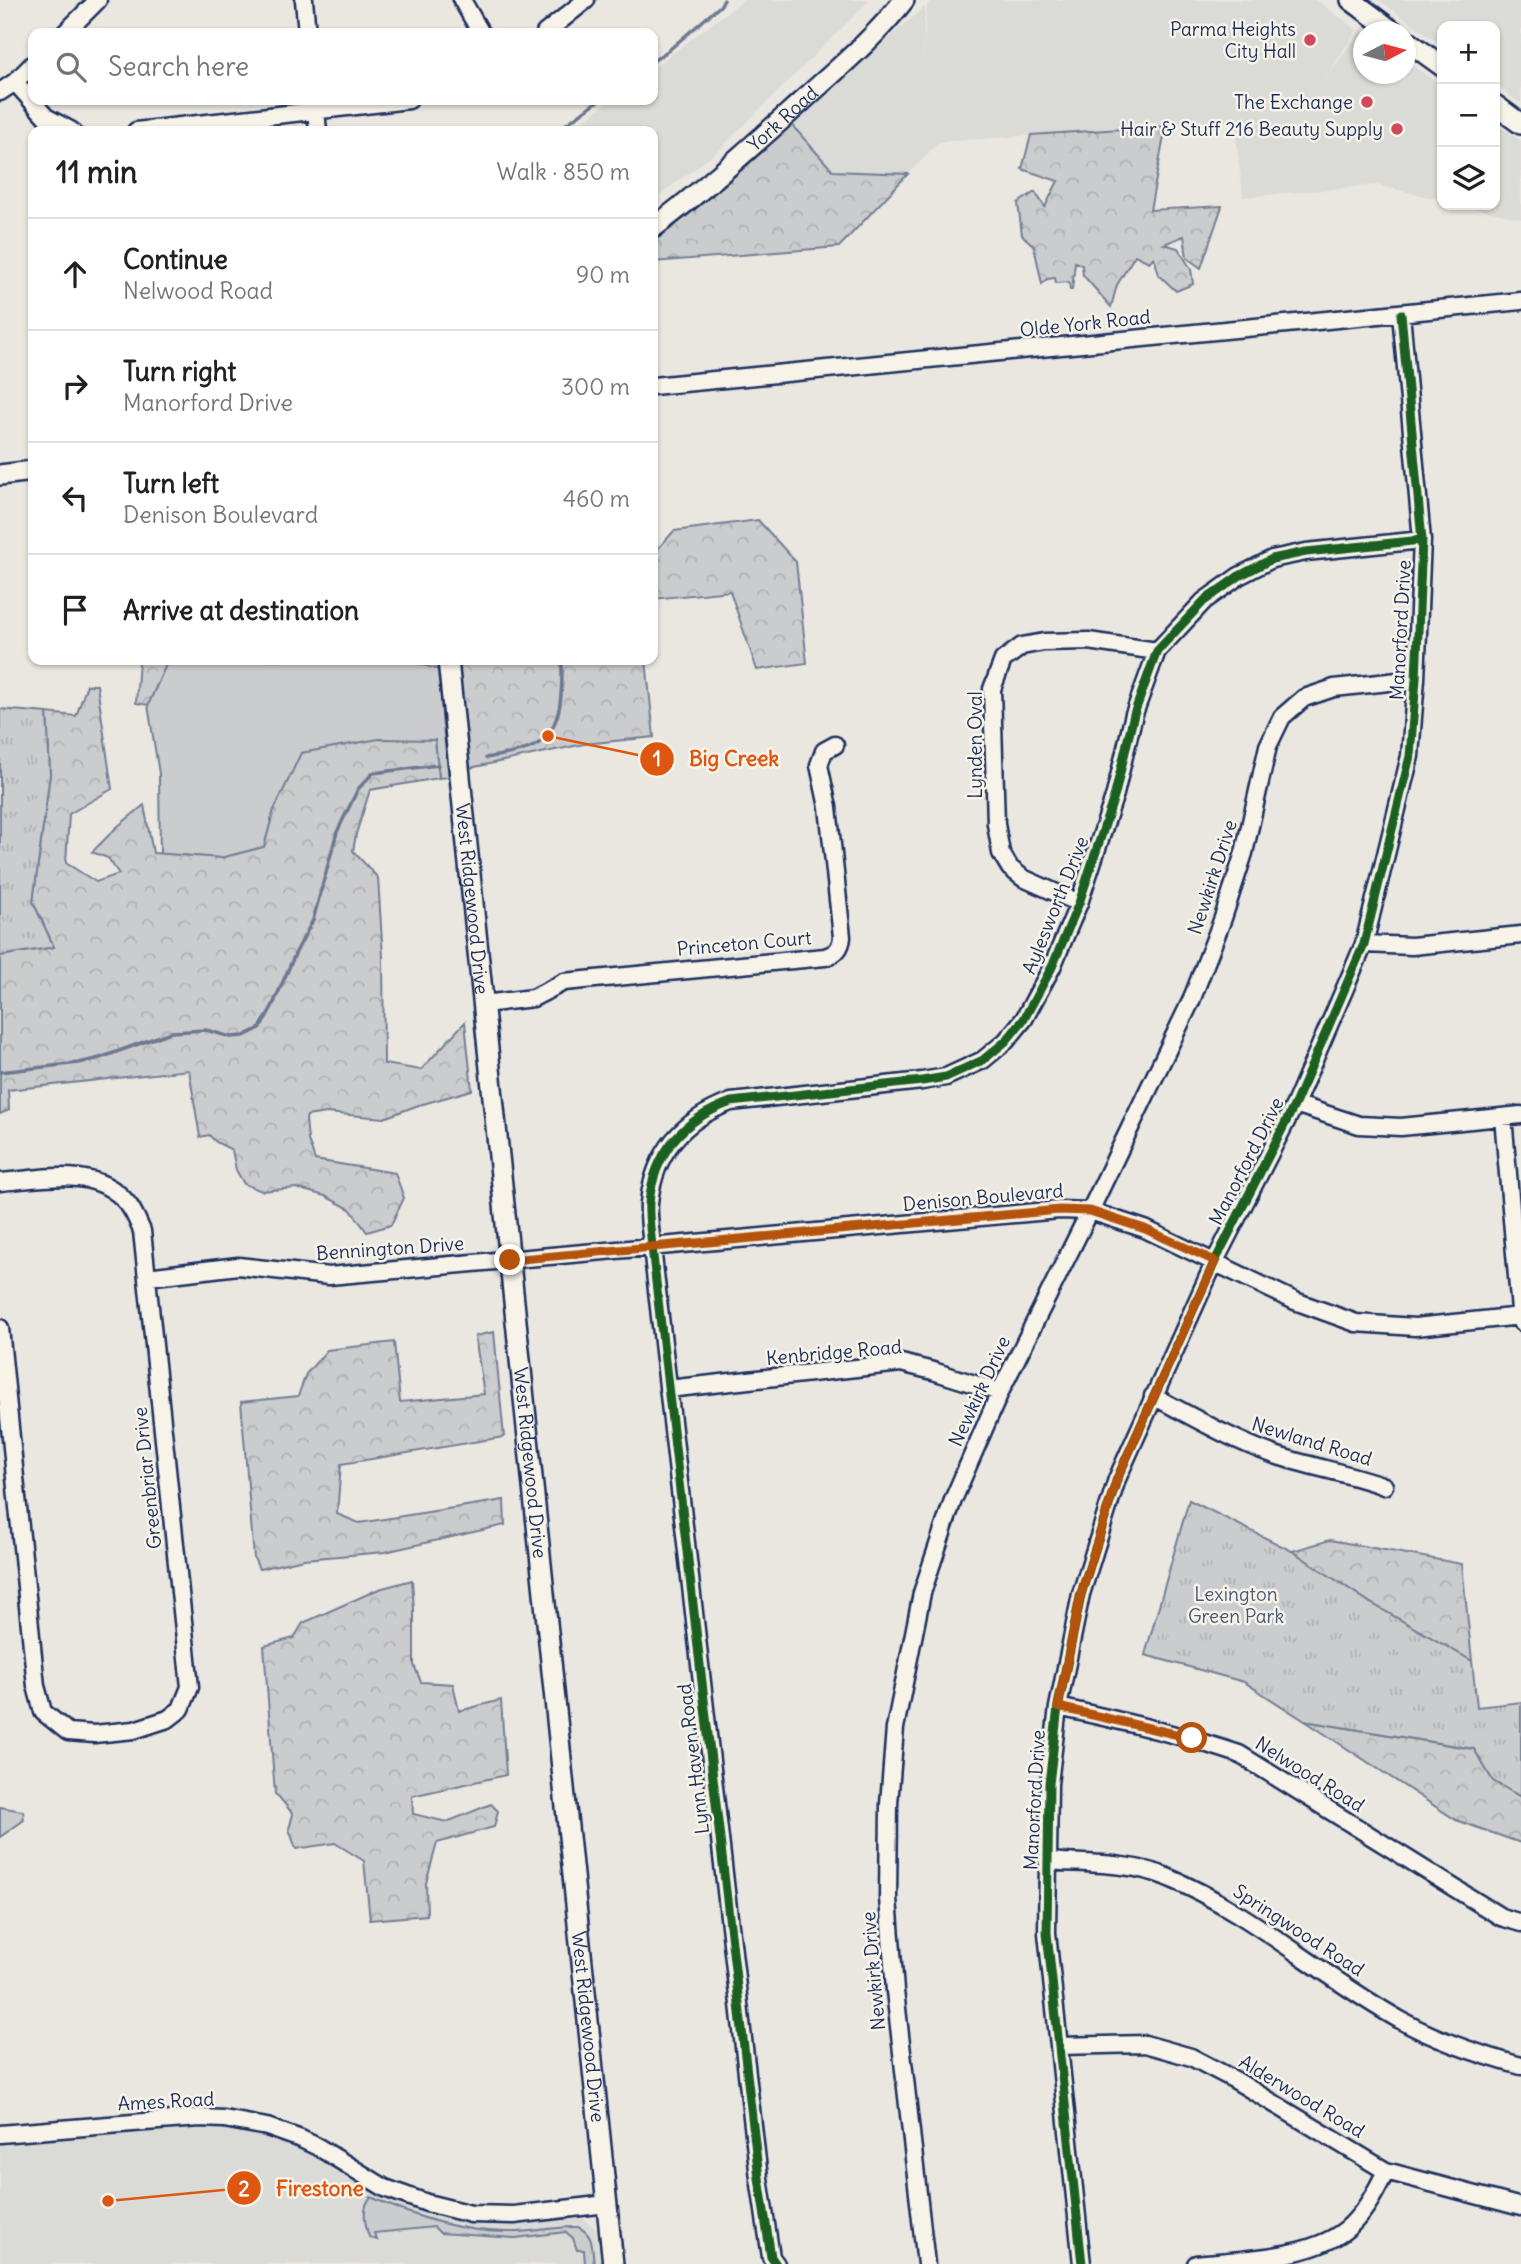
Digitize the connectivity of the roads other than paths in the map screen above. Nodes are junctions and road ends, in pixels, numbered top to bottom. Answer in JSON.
{"nodes":[{"id":1,"x":98,"y":0,"type":"edge"},
{"id":2,"x":303,"y":0,"type":"edge"},
{"id":3,"x":462,"y":0,"type":"edge"},
{"id":4,"x":586,"y":0,"type":"edge"},
{"id":5,"x":904,"y":0,"type":"edge"},
{"id":6,"x":1351,"y":0,"type":"edge"},
{"id":7,"x":1379,"y":21,"type":"edge"},
{"id":8,"x":70,"y":28,"type":"edge"},
{"id":9,"x":306,"y":28,"type":"edge"},
{"id":10,"x":478,"y":28,"type":"edge"},
{"id":11,"x":551,"y":28,"type":"edge"},
{"id":12,"x":1416,"y":48,"type":"edge"},
{"id":13,"x":1437,"y":62,"type":"edge"},
{"id":14,"x":28,"y":69,"type":"edge"},
{"id":15,"x":15,"y":82,"type":"junction"},
{"id":16,"x":0,"y":92,"type":"edge"},
{"id":17,"x":28,"y":97,"type":"edge"},
{"id":18,"x":35,"y":105,"type":"edge"},
{"id":19,"x":315,"y":105,"type":"edge"},
{"id":20,"x":1500,"y":108,"type":"edge"},
{"id":21,"x":1521,"y":124,"type":"edge"},
{"id":22,"x":63,"y":126,"type":"edge"},
{"id":23,"x":170,"y":126,"type":"edge"},
{"id":24,"x":317,"y":126,"type":"edge"},
{"id":25,"x":658,"y":224,"type":"edge"},
{"id":26,"x":1521,"y":301,"type":"edge"},
{"id":27,"x":1401,"y":314,"type":"junction"},
{"id":28,"x":658,"y":386,"type":"edge"},
{"id":29,"x":28,"y":472,"type":"edge"},
{"id":30,"x":0,"y":475,"type":"edge"},
{"id":31,"x":1422,"y":540,"type":"junction"},
{"id":32,"x":1157,"y":651,"type":"junction"},
{"id":33,"x":449,"y":665,"type":"edge"},
{"id":34,"x":1416,"y":679,"type":"junction"},
{"id":35,"x":835,"y":745,"type":"dead end"},
{"id":36,"x":1079,"y":903,"type":"junction"},
{"id":37,"x":1521,"y":935,"type":"edge"},
{"id":38,"x":1364,"y":944,"type":"junction"},
{"id":39,"x":484,"y":1004,"type":"junction"},
{"id":40,"x":1295,"y":1104,"type":"junction"},
{"id":41,"x":1521,"y":1115,"type":"edge"},
{"id":42,"x":1503,"y":1117,"type":"junction"},
{"id":43,"x":0,"y":1182,"type":"edge"},
{"id":44,"x":1090,"y":1211,"type":"junction"},
{"id":45,"x":652,"y":1247,"type":"junction"},
{"id":46,"x":510,"y":1260,"type":"junction"},
{"id":47,"x":1215,"y":1261,"type":"junction"},
{"id":48,"x":147,"y":1277,"type":"junction"},
{"id":49,"x":1521,"y":1316,"type":"edge"},
{"id":50,"x":1521,"y":1322,"type":"edge"},
{"id":51,"x":0,"y":1328,"type":"edge"},
{"id":52,"x":668,"y":1389,"type":"junction"},
{"id":53,"x":1000,"y":1392,"type":"junction"},
{"id":54,"x":1153,"y":1396,"type":"junction"},
{"id":55,"x":1384,"y":1486,"type":"dead end"},
{"id":56,"x":1058,"y":1707,"type":"junction"},
{"id":57,"x":1046,"y":1861,"type":"junction"},
{"id":58,"x":1521,"y":1923,"type":"edge"},
{"id":59,"x":1059,"y":2046,"type":"junction"},
{"id":60,"x":1521,"y":2066,"type":"edge"},
{"id":61,"x":0,"y":2134,"type":"edge"},
{"id":62,"x":1386,"y":2171,"type":"junction"},
{"id":63,"x":607,"y":2204,"type":"junction"},
{"id":64,"x":1521,"y":2207,"type":"edge"},
{"id":65,"x":613,"y":2264,"type":"edge"},
{"id":66,"x":776,"y":2264,"type":"edge"},
{"id":67,"x":926,"y":2264,"type":"edge"},
{"id":68,"x":1082,"y":2264,"type":"edge"},
{"id":69,"x":1196,"y":2264,"type":"edge"}],
"edges":[{"from":1,"to":8,"type":"street"},
{"from":2,"to":9,"type":"street"},
{"from":3,"to":10,"type":"street"},
{"from":4,"to":11,"type":"street"},
{"from":5,"to":25,"type":"main road","name":"York Road"},
{"from":6,"to":7,"type":"main road"},
{"from":12,"to":13,"type":"main road"},
{"from":14,"to":15,"type":"street"},
{"from":15,"to":16,"type":"street"},
{"from":15,"to":17,"type":"street"},
{"from":18,"to":22,"type":"street"},
{"from":19,"to":23,"type":"street"},
{"from":19,"to":24,"type":"street"},
{"from":20,"to":21,"type":"main road"},
{"from":26,"to":27,"type":"street","name":"Olde York Road"},
{"from":27,"to":28,"type":"street","name":"Olde York Road"},
{"from":27,"to":31,"type":"street","name":"Manorford Drive"},
{"from":29,"to":30,"type":"main road"},
{"from":31,"to":32,"type":"street","name":"Aylesworth Drive"},
{"from":31,"to":34,"type":"street","name":"Manorford Drive"},
{"from":32,"to":36,"type":"street","name":"Aylesworth Drive"},
{"from":32,"to":36,"type":"street","name":"Lynden Oval"},
{"from":33,"to":39,"type":"main road","name":"West Ridgewood Drive"},
{"from":34,"to":38,"type":"street","name":"Manorford Drive"},
{"from":34,"to":44,"type":"street","name":"Newkirk Drive"},
{"from":35,"to":39,"type":"street","name":"Princeton Court"},
{"from":36,"to":45,"type":"street","name":"Aylesworth Drive"},
{"from":37,"to":38,"type":"street"},
{"from":38,"to":40,"type":"street","name":"Manorford Drive"},
{"from":39,"to":46,"type":"main road","name":"West Ridgewood Drive"},
{"from":40,"to":42,"type":"street"},
{"from":40,"to":47,"type":"street","name":"Manorford Drive"},
{"from":41,"to":42,"type":"street"},
{"from":42,"to":49,"type":"street"},
{"from":43,"to":48,"type":"street","name":"Greenbriar Drive"},
{"from":44,"to":45,"type":"street","name":"Denison Boulevard"},
{"from":44,"to":47,"type":"street","name":"Denison Boulevard"},
{"from":44,"to":53,"type":"street","name":"Newkirk Drive"},
{"from":45,"to":46,"type":"street","name":"Denison Boulevard"},
{"from":45,"to":52,"type":"street","name":"Lynn Haven Road"},
{"from":46,"to":48,"type":"street","name":"Bennington Drive"},
{"from":46,"to":63,"type":"main road","name":"West Ridgewood Drive"},
{"from":47,"to":49,"type":"street","name":"Denison Boulevard"},
{"from":47,"to":54,"type":"street","name":"Manorford Drive"},
{"from":48,"to":51,"type":"street","name":"Greenbriar Drive"},
{"from":49,"to":50,"type":"street"},
{"from":52,"to":53,"type":"street","name":"Kenbridge Road"},
{"from":52,"to":66,"type":"street","name":"Lynn Haven Road"},
{"from":53,"to":67,"type":"street","name":"Newkirk Drive"},
{"from":54,"to":55,"type":"street","name":"Newland Road"},
{"from":54,"to":56,"type":"street","name":"Manorford Drive"},
{"from":56,"to":57,"type":"street","name":"Manorford Drive"},
{"from":56,"to":58,"type":"street","name":"Nelwood Road"},
{"from":57,"to":59,"type":"street","name":"Manorford Drive"},
{"from":57,"to":60,"type":"street","name":"Springwood Road"},
{"from":59,"to":62,"type":"street","name":"Alderwood Road"},
{"from":59,"to":68,"type":"street","name":"Manorford Drive"},
{"from":61,"to":63,"type":"street","name":"Ames Road"},
{"from":62,"to":64,"type":"street","name":"Alderwood Road"},
{"from":62,"to":69,"type":"street"},
{"from":63,"to":65,"type":"main road","name":"West Ridgewood Drive"}]}
